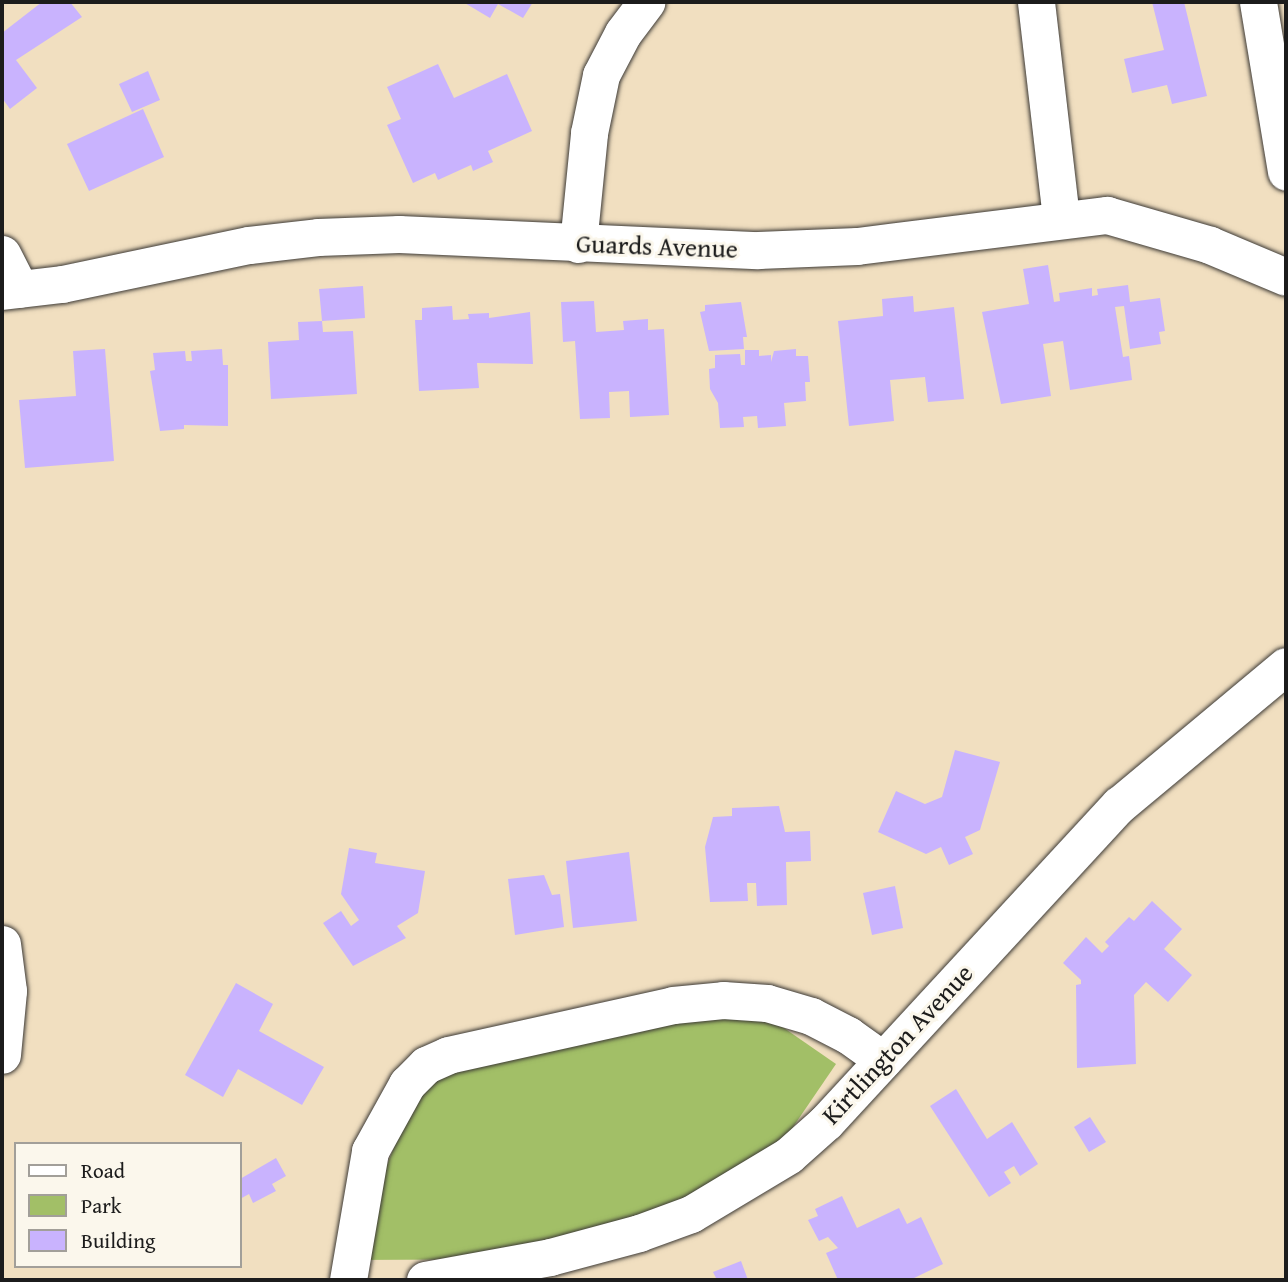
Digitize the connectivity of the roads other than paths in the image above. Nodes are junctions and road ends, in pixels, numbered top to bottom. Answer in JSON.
{"nodes":[{"id":1,"x":646,"y":2,"type":"edge"},
{"id":2,"x":1036,"y":2,"type":"edge"},
{"id":3,"x":1258,"y":2,"type":"edge"},
{"id":4,"x":1286,"y":172,"type":"edge"},
{"id":5,"x":1060,"y":218,"type":"junction"},
{"id":6,"x":578,"y":244,"type":"junction"},
{"id":7,"x":2,"y":254,"type":"edge"},
{"id":8,"x":1286,"y":277,"type":"edge"},
{"id":9,"x":11,"y":290,"type":"edge"},
{"id":10,"x":1286,"y":666,"type":"edge"},
{"id":11,"x":2,"y":944,"type":"edge"},
{"id":12,"x":2,"y":1055,"type":"edge"},
{"id":13,"x":883,"y":1060,"type":"junction"},
{"id":14,"x":348,"y":1280,"type":"edge"},
{"id":15,"x":425,"y":1280,"type":"edge"}],
"edges":[{"from":1,"to":6,"type":"street"},
{"from":2,"to":5,"type":"street"},
{"from":3,"to":4,"type":"street"},
{"from":5,"to":6,"type":"street","name":"Guards Avenue"},
{"from":5,"to":8,"type":"street","name":"Guards Avenue"},
{"from":6,"to":9,"type":"street","name":"Guards Avenue"},
{"from":7,"to":9,"type":"street","name":"Guards Avenue"},
{"from":10,"to":13,"type":"street","name":"Kirtlington Avenue"},
{"from":11,"to":12,"type":"street"},
{"from":13,"to":14,"type":"street"},
{"from":13,"to":15,"type":"street","name":"Kirtlington Avenue"}]}
